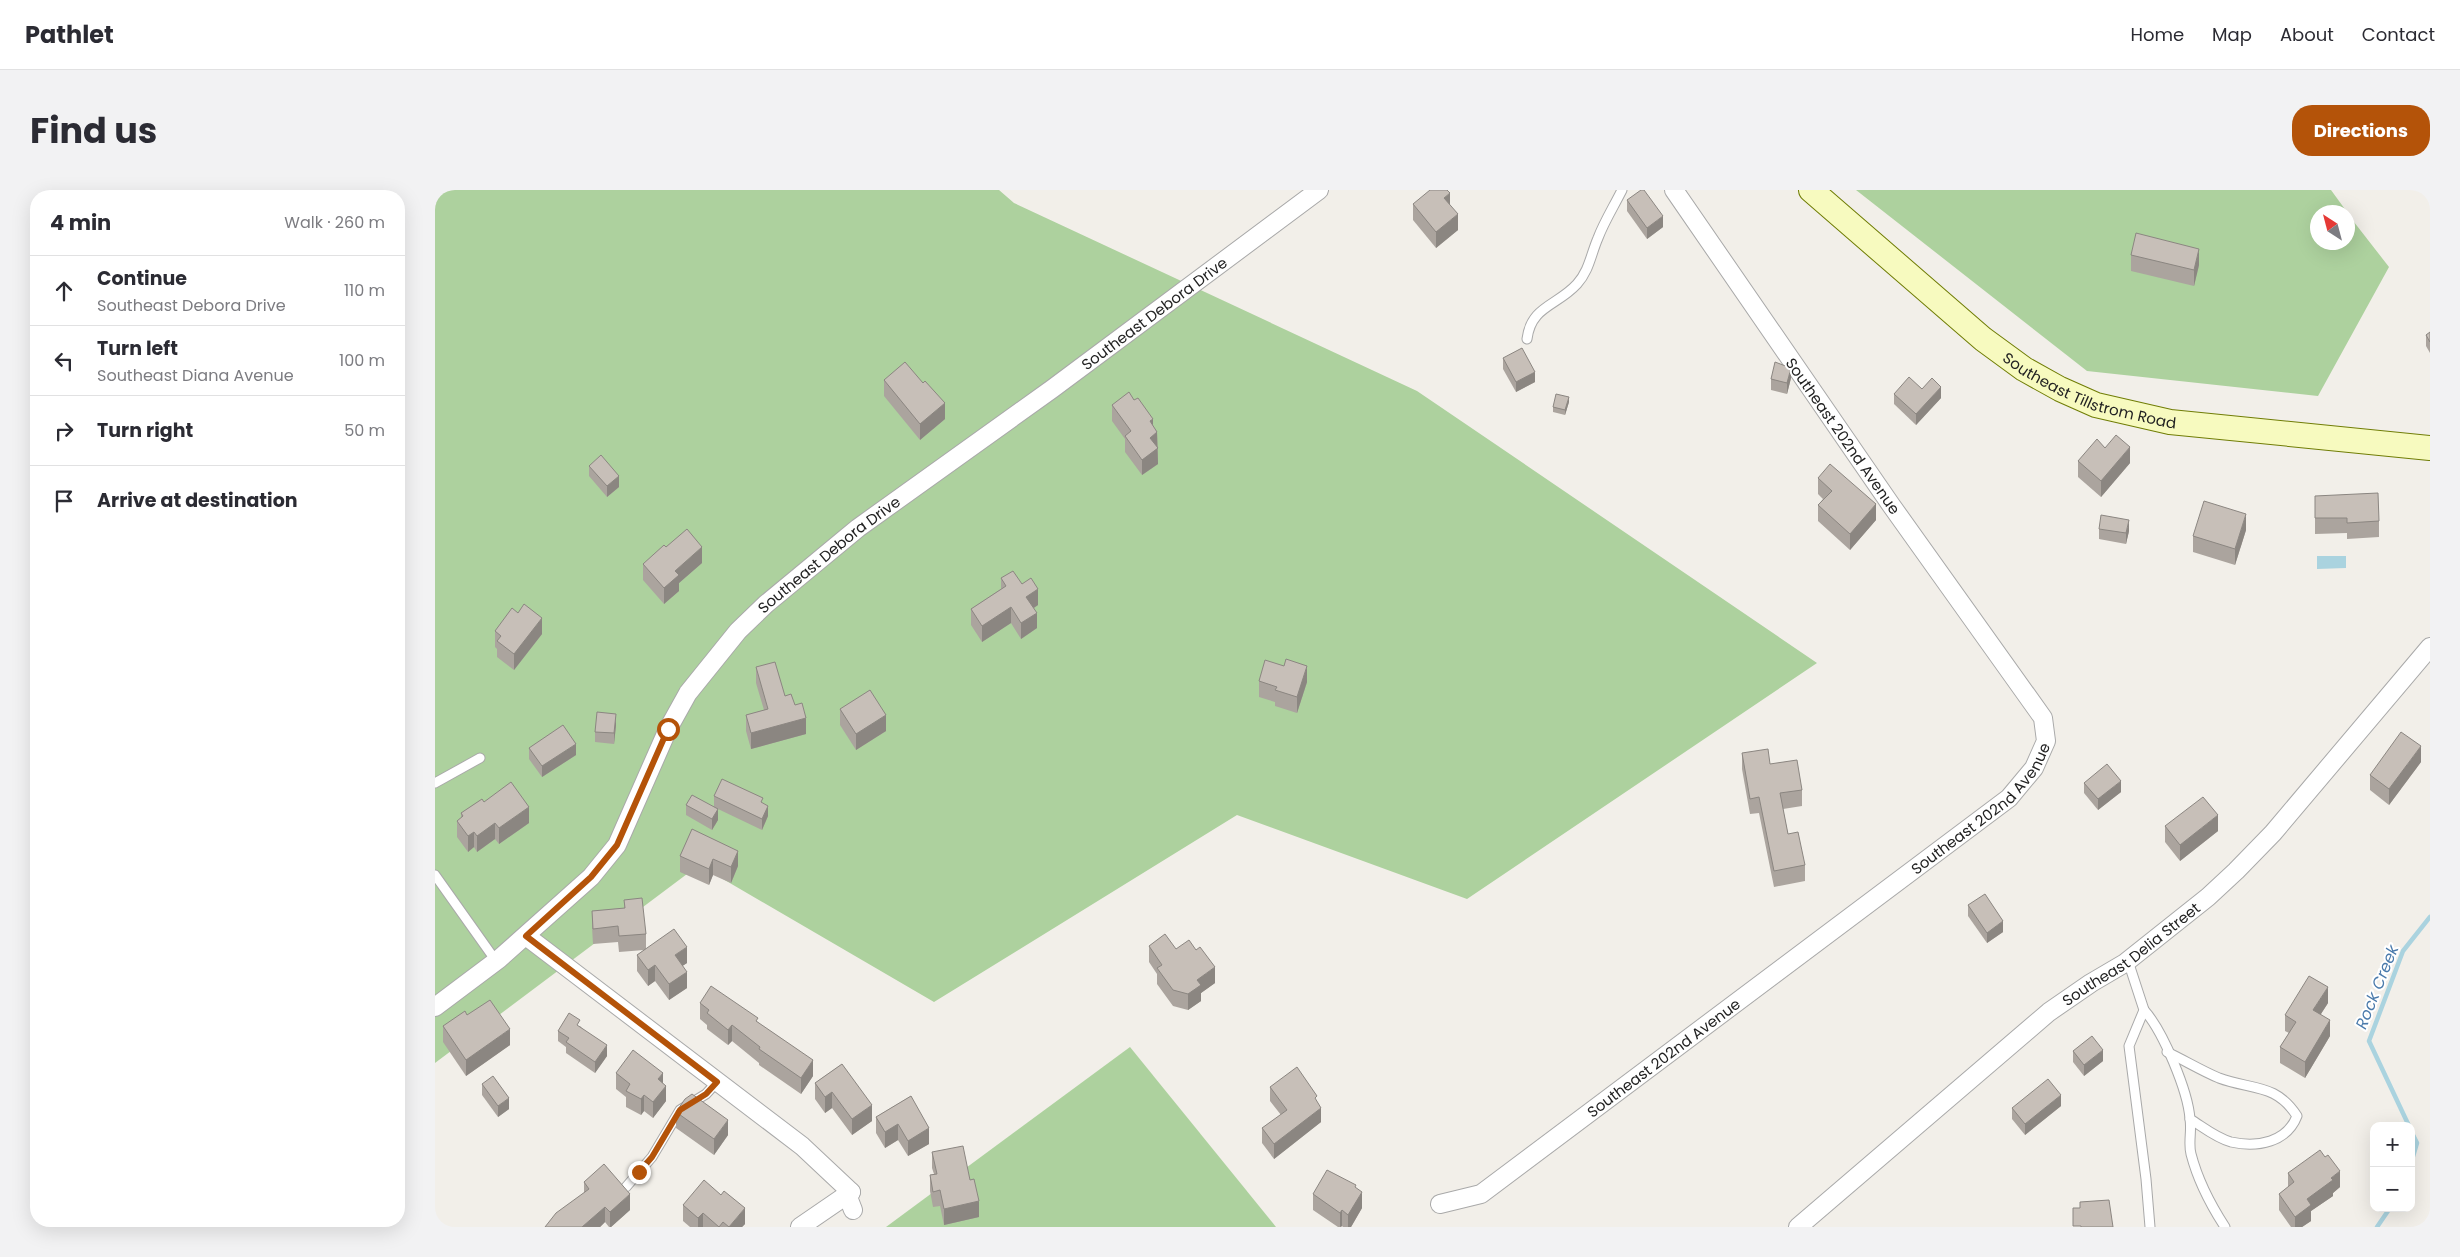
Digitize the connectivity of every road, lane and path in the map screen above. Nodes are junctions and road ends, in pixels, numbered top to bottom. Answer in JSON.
{"nodes":[{"id":1,"x":1319,"y":190,"type":"edge"},
{"id":2,"x":1622,"y":190,"type":"edge"},
{"id":3,"x":1674,"y":190,"type":"edge"},
{"id":4,"x":1811,"y":190,"type":"edge"},
{"id":5,"x":1527,"y":339,"type":"dead end"},
{"id":6,"x":2430,"y":448,"type":"edge"},
{"id":7,"x":2430,"y":647,"type":"edge"},
{"id":8,"x":480,"y":758,"type":"dead end"},
{"id":9,"x":435,"y":783,"type":"edge"},
{"id":10,"x":435,"y":875,"type":"edge"},
{"id":11,"x":526,"y":936,"type":"junction"},
{"id":12,"x":496,"y":961,"type":"junction"},
{"id":13,"x":2128,"y":961,"type":"junction"},
{"id":14,"x":435,"y":1007,"type":"edge"},
{"id":15,"x":2144,"y":1010,"type":"junction"},
{"id":16,"x":2167,"y":1052,"type":"junction"},
{"id":17,"x":717,"y":1082,"type":"junction"},
{"id":18,"x":2191,"y":1119,"type":"junction"},
{"id":19,"x":626,"y":1187,"type":"edge"},
{"id":20,"x":851,"y":1192,"type":"junction"},
{"id":21,"x":1440,"y":1204,"type":"dead end"},
{"id":22,"x":853,"y":1210,"type":"dead end"},
{"id":23,"x":801,"y":1227,"type":"edge"},
{"id":24,"x":1798,"y":1227,"type":"edge"},
{"id":25,"x":2150,"y":1227,"type":"edge"},
{"id":26,"x":2225,"y":1227,"type":"edge"}],
"edges":[{"from":1,"to":11,"type":"street","name":"Southeast Debora Drive"},
{"from":2,"to":5,"type":"lane"},
{"from":3,"to":21,"type":"street","name":"Southeast 202nd Avenue"},
{"from":4,"to":6,"type":"main road","name":"Southeast Tillstrom Road"},
{"from":7,"to":13,"type":"street","name":"Southeast Delia Street"},
{"from":8,"to":9,"type":"lane"},
{"from":10,"to":12,"type":"lane"},
{"from":11,"to":12,"type":"street","name":"Southeast Debora Drive"},
{"from":11,"to":17,"type":"street"},
{"from":12,"to":14,"type":"street","name":"Southeast Debora Drive"},
{"from":13,"to":15,"type":"lane"},
{"from":13,"to":24,"type":"street","name":"Southeast Delia Street"},
{"from":15,"to":16,"type":"lane"},
{"from":15,"to":25,"type":"lane"},
{"from":16,"to":18,"type":"lane"},
{"from":16,"to":18,"type":"lane"},
{"from":17,"to":19,"type":"lane"},
{"from":17,"to":20,"type":"street"},
{"from":18,"to":26,"type":"lane"},
{"from":20,"to":22,"type":"street"},
{"from":20,"to":23,"type":"street"}]}
